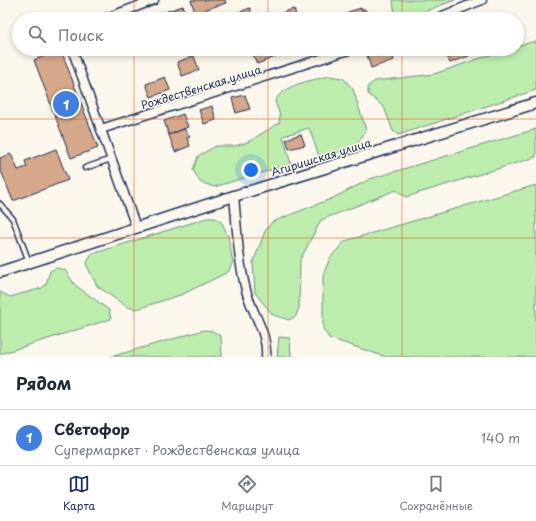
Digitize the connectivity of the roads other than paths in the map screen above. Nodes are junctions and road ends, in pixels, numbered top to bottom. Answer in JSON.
{"nodes":[{"id":1,"x":154,"y":0,"type":"edge"},
{"id":2,"x":482,"y":0,"type":"edge"},
{"id":3,"x":122,"y":12,"type":"edge"},
{"id":4,"x":452,"y":12,"type":"edge"},
{"id":5,"x":75,"y":56,"type":"edge"},
{"id":6,"x":330,"y":56,"type":"edge"},
{"id":7,"x":536,"y":103,"type":"edge"},
{"id":8,"x":101,"y":129,"type":"junction"},
{"id":9,"x":112,"y":159,"type":"junction"},
{"id":10,"x":85,"y":168,"type":"dead end"},
{"id":11,"x":234,"y":196,"type":"junction"},
{"id":12,"x":0,"y":204,"type":"edge"},
{"id":13,"x":136,"y":227,"type":"junction"},
{"id":14,"x":29,"y":262,"type":"junction"},
{"id":15,"x":0,"y":272,"type":"edge"},
{"id":16,"x":266,"y":357,"type":"edge"}],
"edges":[{"from":1,"to":3,"type":"street"},
{"from":2,"to":4,"type":"street"},
{"from":5,"to":8,"type":"street"},
{"from":6,"to":8,"type":"street","name":"Рождественская улица"},
{"from":7,"to":11,"type":"street","name":"Агиришская улица"},
{"from":8,"to":9,"type":"street"},
{"from":9,"to":10,"type":"lane"},
{"from":9,"to":13,"type":"street"},
{"from":11,"to":13,"type":"street","name":"Агиришская улица"},
{"from":11,"to":16,"type":"street"},
{"from":12,"to":14,"type":"lane"},
{"from":13,"to":14,"type":"street","name":"Агиришская улица"},
{"from":14,"to":15,"type":"street","name":"Агиришская улица"}]}
